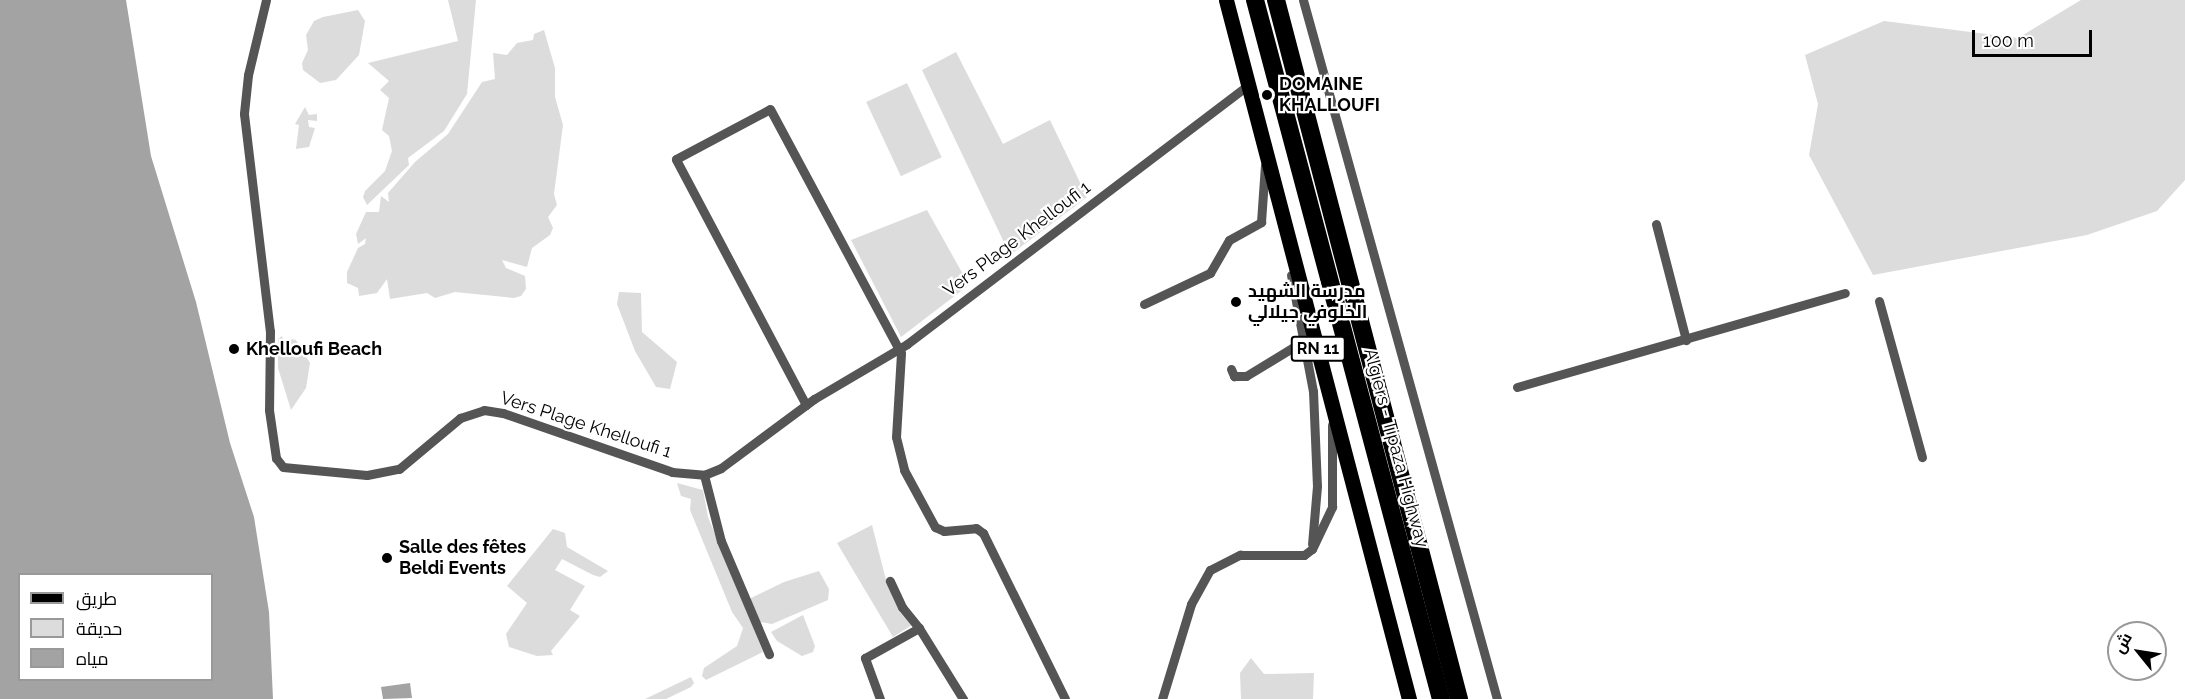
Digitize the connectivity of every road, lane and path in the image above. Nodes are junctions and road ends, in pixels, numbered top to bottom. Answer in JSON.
{"nodes":[{"id":1,"x":266,"y":0,"type":"edge"},
{"id":2,"x":1227,"y":0,"type":"edge"},
{"id":3,"x":1255,"y":0,"type":"edge"},
{"id":4,"x":1276,"y":0,"type":"edge"},
{"id":5,"x":1303,"y":0,"type":"edge"},
{"id":6,"x":1249,"y":84,"type":"junction"},
{"id":7,"x":1266,"y":154,"type":"junction"},
{"id":8,"x":1282,"y":216,"type":"junction"},
{"id":9,"x":1656,"y":224,"type":"dead end"},
{"id":10,"x":1845,"y":293,"type":"dead end"},
{"id":11,"x":1879,"y":301,"type":"dead end"},
{"id":12,"x":1143,"y":304,"type":"dead end"},
{"id":13,"x":1686,"y":340,"type":"junction"},
{"id":14,"x":1302,"y":342,"type":"junction"},
{"id":15,"x":899,"y":349,"type":"junction"},
{"id":16,"x":1231,"y":369,"type":"dead end"},
{"id":17,"x":1518,"y":387,"type":"dead end"},
{"id":18,"x":1331,"y":398,"type":"junction"},
{"id":19,"x":806,"y":405,"type":"junction"},
{"id":20,"x":1315,"y":440,"type":"junction"},
{"id":21,"x":1922,"y":457,"type":"dead end"},
{"id":22,"x":1333,"y":460,"type":"junction"},
{"id":23,"x":704,"y":475,"type":"junction"},
{"id":24,"x":1312,"y":549,"type":"junction"},
{"id":25,"x":890,"y":581,"type":"dead end"},
{"id":26,"x":918,"y":628,"type":"junction"},
{"id":27,"x":769,"y":654,"type":"dead end"},
{"id":28,"x":880,"y":699,"type":"edge"},
{"id":29,"x":961,"y":699,"type":"edge"},
{"id":30,"x":1065,"y":699,"type":"edge"},
{"id":31,"x":1162,"y":699,"type":"edge"},
{"id":32,"x":1409,"y":699,"type":"edge"},
{"id":33,"x":1441,"y":699,"type":"edge"},
{"id":34,"x":1459,"y":699,"type":"edge"},
{"id":35,"x":1497,"y":699,"type":"edge"}],
"edges":[{"from":1,"to":23,"type":"street","name":"Vers Plage Khelloufi 1"},
{"from":2,"to":6,"type":"main road","number":"RN 11"},
{"from":3,"to":33,"type":"highway","name":"Algiers - Tipaza Highway"},
{"from":4,"to":34,"type":"highway","name":"Algiers - Tipaza Highway"},
{"from":5,"to":35,"type":"street"},
{"from":6,"to":7,"type":"main road","number":"RN 11"},
{"from":6,"to":15,"type":"street","name":"Vers Plage Khelloufi 1"},
{"from":7,"to":8,"type":"main road","number":"RN 11"},
{"from":7,"to":12,"type":"street"},
{"from":8,"to":14,"type":"street"},
{"from":8,"to":18,"type":"main road","number":"RN 11"},
{"from":9,"to":13,"type":"street"},
{"from":10,"to":13,"type":"street"},
{"from":11,"to":21,"type":"street"},
{"from":13,"to":17,"type":"street"},
{"from":14,"to":16,"type":"street"},
{"from":14,"to":20,"type":"street"},
{"from":15,"to":19,"type":"street","name":"Vers Plage Khelloufi 1"},
{"from":15,"to":19,"type":"street"},
{"from":15,"to":30,"type":"street"},
{"from":18,"to":22,"type":"street"},
{"from":18,"to":32,"type":"main road","number":"RN 11"},
{"from":19,"to":23,"type":"street","name":"Vers Plage Khelloufi 1"},
{"from":20,"to":22,"type":"street"},
{"from":20,"to":24,"type":"street"},
{"from":22,"to":24,"type":"street"},
{"from":23,"to":27,"type":"street"},
{"from":24,"to":31,"type":"street"},
{"from":25,"to":26,"type":"street"},
{"from":26,"to":28,"type":"street"},
{"from":26,"to":29,"type":"street"}]}
